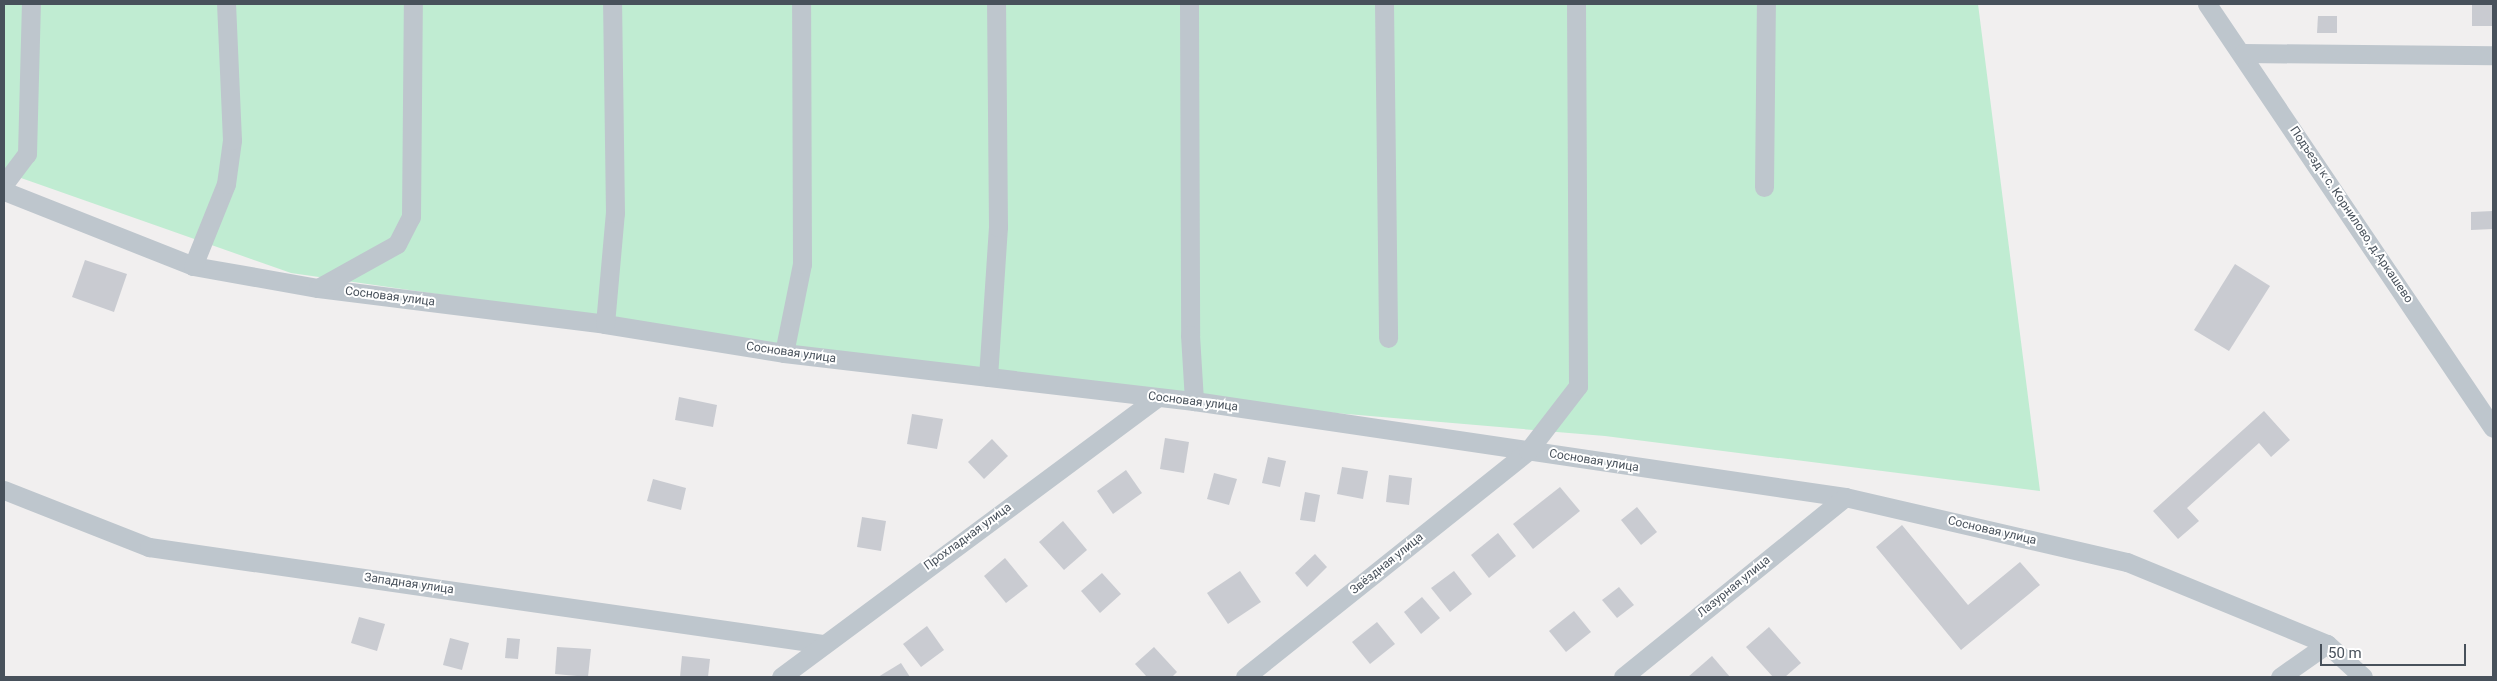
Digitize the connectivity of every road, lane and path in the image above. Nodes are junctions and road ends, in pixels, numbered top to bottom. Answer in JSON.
{"nodes":[{"id":1,"x":31,"y":4,"type":"edge"},
{"id":2,"x":226,"y":4,"type":"edge"},
{"id":3,"x":413,"y":4,"type":"edge"},
{"id":4,"x":612,"y":4,"type":"edge"},
{"id":5,"x":801,"y":4,"type":"edge"},
{"id":6,"x":996,"y":4,"type":"edge"},
{"id":7,"x":1189,"y":4,"type":"edge"},
{"id":8,"x":1384,"y":4,"type":"edge"},
{"id":9,"x":1576,"y":4,"type":"edge"},
{"id":10,"x":1766,"y":4,"type":"edge"},
{"id":11,"x":2207,"y":4,"type":"edge"},
{"id":12,"x":2243,"y":53,"type":"junction"},
{"id":13,"x":2493,"y":55,"type":"edge"},
{"id":14,"x":4,"y":184,"type":"edge"},
{"id":15,"x":1764,"y":187,"type":"dead end"},
{"id":16,"x":4,"y":191,"type":"edge"},
{"id":17,"x":194,"y":266,"type":"junction"},
{"id":18,"x":318,"y":288,"type":"junction"},
{"id":19,"x":605,"y":324,"type":"junction"},
{"id":20,"x":1388,"y":338,"type":"dead end"},
{"id":21,"x":784,"y":352,"type":"junction"},
{"id":22,"x":988,"y":377,"type":"junction"},
{"id":23,"x":1157,"y":398,"type":"junction"},
{"id":24,"x":1194,"y":401,"type":"junction"},
{"id":25,"x":2493,"y":428,"type":"edge"},
{"id":26,"x":1528,"y":451,"type":"junction"},
{"id":27,"x":4,"y":490,"type":"edge"},
{"id":28,"x":1845,"y":497,"type":"junction"},
{"id":29,"x":824,"y":644,"type":"junction"},
{"id":30,"x":2327,"y":644,"type":"junction"},
{"id":31,"x":781,"y":677,"type":"edge"},
{"id":32,"x":1245,"y":677,"type":"edge"},
{"id":33,"x":1623,"y":677,"type":"edge"},
{"id":34,"x":2280,"y":677,"type":"edge"},
{"id":35,"x":2363,"y":677,"type":"edge"}],
"edges":[{"from":1,"to":14,"type":"street"},
{"from":2,"to":17,"type":"street"},
{"from":3,"to":18,"type":"street"},
{"from":4,"to":19,"type":"street"},
{"from":5,"to":21,"type":"street"},
{"from":6,"to":22,"type":"street"},
{"from":7,"to":24,"type":"street"},
{"from":8,"to":20,"type":"street"},
{"from":9,"to":26,"type":"street","name":"Звёздная улица"},
{"from":10,"to":15,"type":"street"},
{"from":11,"to":12,"type":"street","name":"Подъезд к с. Корнилово, д.Аркашево"},
{"from":12,"to":13,"type":"street"},
{"from":12,"to":25,"type":"street","name":"Подъезд к с. Корнилово, д.Аркашево"},
{"from":16,"to":17,"type":"street","name":"Сосновая улица"},
{"from":17,"to":18,"type":"street","name":"Сосновая улица"},
{"from":18,"to":19,"type":"street","name":"Сосновая улица"},
{"from":19,"to":21,"type":"street","name":"Сосновая улица"},
{"from":21,"to":22,"type":"street","name":"Сосновая улица"},
{"from":22,"to":23,"type":"street","name":"Сосновая улица"},
{"from":23,"to":24,"type":"street","name":"Сосновая улица"},
{"from":23,"to":29,"type":"street","name":"Прохладная улица"},
{"from":24,"to":26,"type":"street","name":"Сосновая улица"},
{"from":26,"to":28,"type":"street","name":"Сосновая улица"},
{"from":26,"to":32,"type":"street","name":"Звёздная улица"},
{"from":27,"to":29,"type":"street","name":"Западная улица"},
{"from":28,"to":30,"type":"street","name":"Сосновая улица"},
{"from":28,"to":33,"type":"street","name":"Лазурная улица"},
{"from":29,"to":31,"type":"street","name":"Прохладная улица"},
{"from":30,"to":34,"type":"street"},
{"from":30,"to":35,"type":"street","name":"Сосновая улица"}]}
